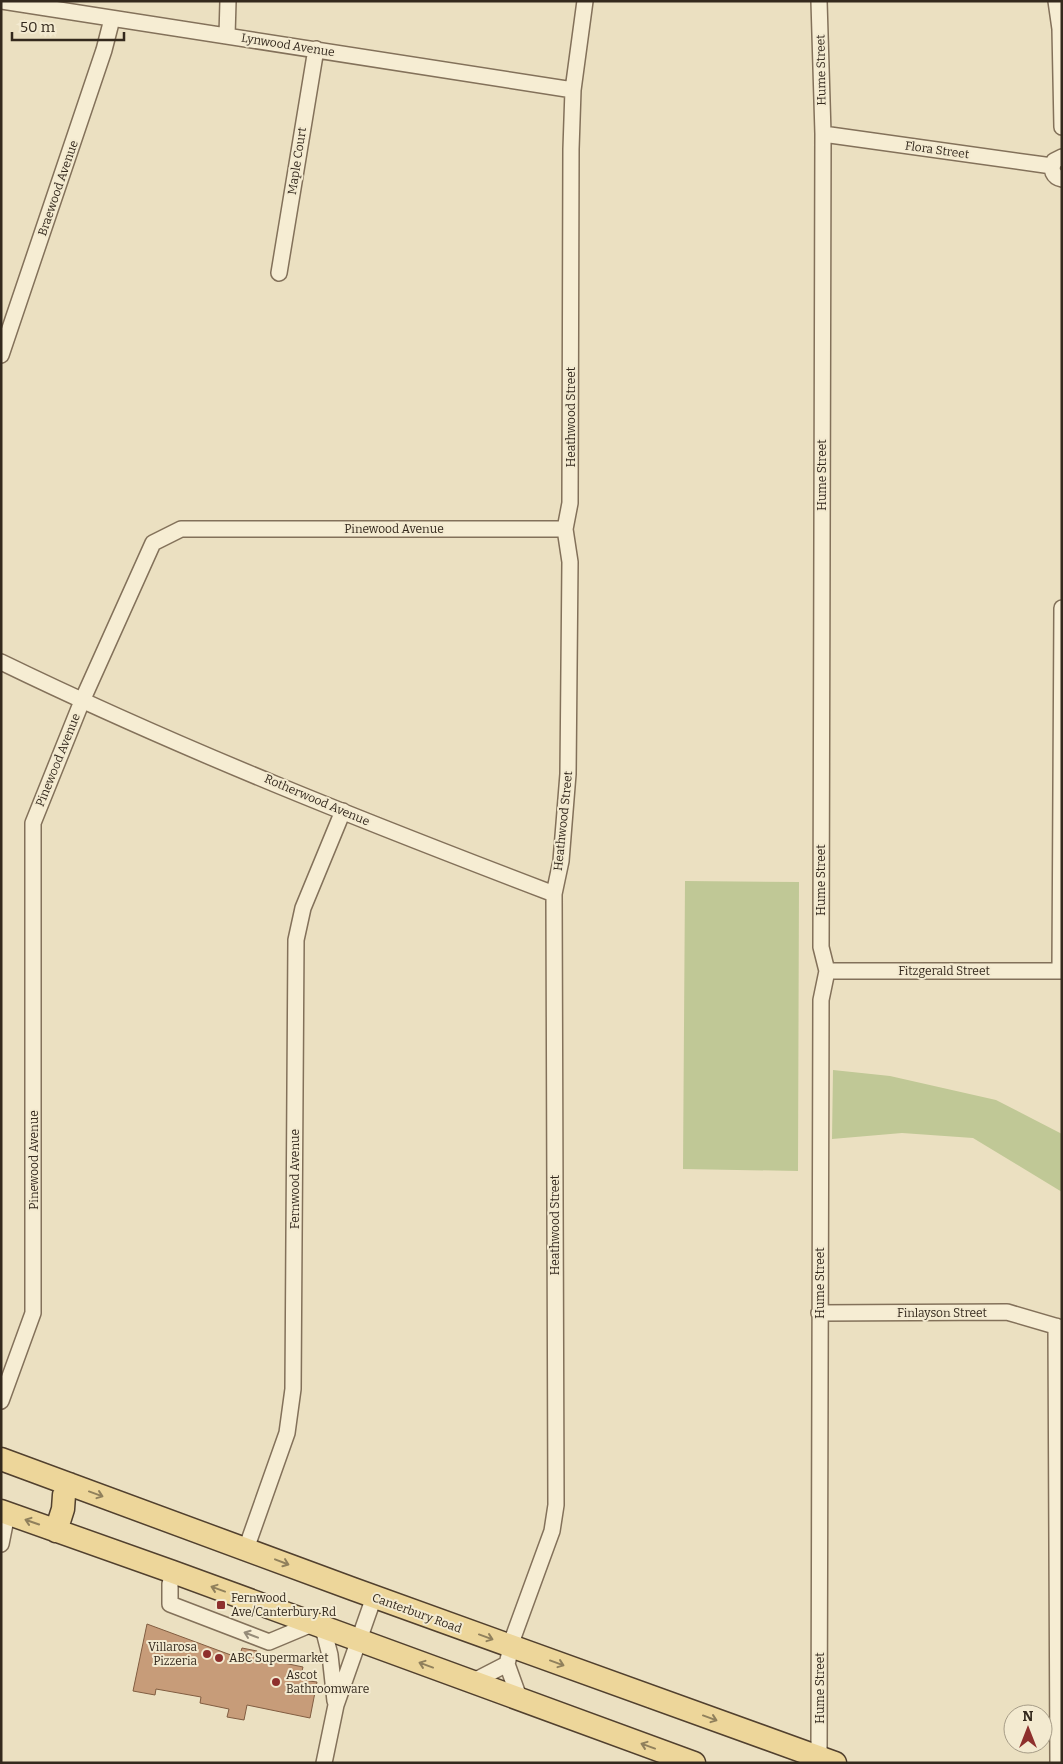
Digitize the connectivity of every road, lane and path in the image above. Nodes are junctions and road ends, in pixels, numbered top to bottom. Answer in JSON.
{"nodes":[{"id":1,"x":2,"y":1,"type":"edge"},
{"id":2,"x":228,"y":1,"type":"edge"},
{"id":3,"x":585,"y":1,"type":"edge"},
{"id":4,"x":819,"y":1,"type":"edge"},
{"id":5,"x":1056,"y":1,"type":"edge"},
{"id":6,"x":112,"y":20,"type":"junction"},
{"id":7,"x":227,"y":36,"type":"junction"},
{"id":8,"x":316,"y":49,"type":"junction"},
{"id":9,"x":574,"y":90,"type":"junction"},
{"id":10,"x":1062,"y":127,"type":"edge"},
{"id":11,"x":823,"y":134,"type":"junction"},
{"id":12,"x":1057,"y":161,"type":"edge"},
{"id":13,"x":1062,"y":179,"type":"edge"},
{"id":14,"x":279,"y":273,"type":"dead end"},
{"id":15,"x":1,"y":355,"type":"edge"},
{"id":16,"x":565,"y":530,"type":"junction"},
{"id":17,"x":1062,"y":608,"type":"edge"},
{"id":18,"x":1,"y":662,"type":"edge"},
{"id":19,"x":82,"y":701,"type":"junction"},
{"id":20,"x":343,"y":812,"type":"junction"},
{"id":21,"x":554,"y":894,"type":"junction"},
{"id":22,"x":827,"y":971,"type":"junction"},
{"id":23,"x":1061,"y":971,"type":"edge"},
{"id":24,"x":820,"y":1313,"type":"junction"},
{"id":25,"x":1059,"y":1327,"type":"edge"},
{"id":26,"x":1,"y":1401,"type":"edge"},
{"id":27,"x":1,"y":1459,"type":"edge"},
{"id":28,"x":69,"y":1484,"type":"junction"},
{"id":29,"x":4,"y":1512,"type":"edge"},
{"id":30,"x":56,"y":1531,"type":"junction"},
{"id":31,"x":1,"y":1544,"type":"edge"},
{"id":32,"x":246,"y":1549,"type":"junction"},
{"id":33,"x":173,"y":1572,"type":"junction"},
{"id":34,"x":374,"y":1597,"type":"junction"},
{"id":35,"x":318,"y":1626,"type":"junction"},
{"id":36,"x":359,"y":1641,"type":"junction"},
{"id":37,"x":509,"y":1655,"type":"junction"},
{"id":38,"x":472,"y":1682,"type":"junction"},
{"id":39,"x":520,"y":1700,"type":"junction"},
{"id":40,"x":336,"y":1705,"type":"junction"},
{"id":41,"x":823,"y":1761,"type":"edge"},
{"id":42,"x":324,"y":1763,"type":"edge"},
{"id":43,"x":694,"y":1763,"type":"edge"},
{"id":44,"x":1058,"y":1763,"type":"edge"}],
"edges":[{"from":1,"to":6,"type":"street","name":"Lynwood Avenue"},
{"from":2,"to":7,"type":"street"},
{"from":3,"to":9,"type":"street","name":"Heathwood Street"},
{"from":4,"to":11,"type":"street","name":"Hume Street"},
{"from":5,"to":10,"type":"street"},
{"from":6,"to":7,"type":"street","name":"Lynwood Avenue"},
{"from":6,"to":15,"type":"street","name":"Braewood Avenue"},
{"from":7,"to":8,"type":"street","name":"Lynwood Avenue"},
{"from":8,"to":9,"type":"street","name":"Lynwood Avenue"},
{"from":8,"to":14,"type":"street","name":"Maple Court"},
{"from":9,"to":16,"type":"street","name":"Heathwood Street"},
{"from":11,"to":12,"type":"street","name":"Flora Street"},
{"from":11,"to":22,"type":"street","name":"Hume Street"},
{"from":12,"to":13,"type":"street"},
{"from":16,"to":19,"type":"street","name":"Pinewood Avenue"},
{"from":16,"to":21,"type":"street","name":"Heathwood Street"},
{"from":17,"to":23,"type":"street"},
{"from":18,"to":19,"type":"street"},
{"from":19,"to":20,"type":"street","name":"Rotherwood Avenue"},
{"from":19,"to":26,"type":"street","name":"Pinewood Avenue"},
{"from":20,"to":21,"type":"street","name":"Rotherwood Avenue"},
{"from":20,"to":32,"type":"street","name":"Fernwood Avenue"},
{"from":21,"to":37,"type":"street","name":"Heathwood Street"},
{"from":22,"to":23,"type":"street","name":"Fitzgerald Street"},
{"from":22,"to":24,"type":"street","name":"Hume Street"},
{"from":24,"to":25,"type":"street","name":"Finlayson Street"},
{"from":24,"to":41,"type":"street","name":"Hume Street"},
{"from":25,"to":44,"type":"street"},
{"from":27,"to":28,"type":"main road","name":"Canterbury Road"},
{"from":28,"to":30,"type":"main road"},
{"from":28,"to":32,"type":"main road","name":"Canterbury Road","one_way":true},
{"from":30,"to":29,"type":"main road","one_way":true},
{"from":29,"to":31,"type":"street"},
{"from":30,"to":33,"type":"main road"},
{"from":32,"to":34,"type":"main road","name":"Canterbury Road","one_way":true},
{"from":35,"to":33,"type":"main road","one_way":true},
{"from":35,"to":33,"type":"street","one_way":true},
{"from":34,"to":36,"type":"street"},
{"from":34,"to":37,"type":"main road","name":"Canterbury Road","one_way":true},
{"from":35,"to":36,"type":"main road"},
{"from":35,"to":40,"type":"street"},
{"from":38,"to":36,"type":"main road","one_way":true},
{"from":36,"to":40,"type":"street"},
{"from":37,"to":38,"type":"street"},
{"from":37,"to":39,"type":"street"},
{"from":37,"to":41,"type":"main road","name":"Canterbury Road","one_way":true},
{"from":38,"to":39,"type":"main road"},
{"from":43,"to":39,"type":"main road","one_way":true},
{"from":40,"to":42,"type":"street"}]}
